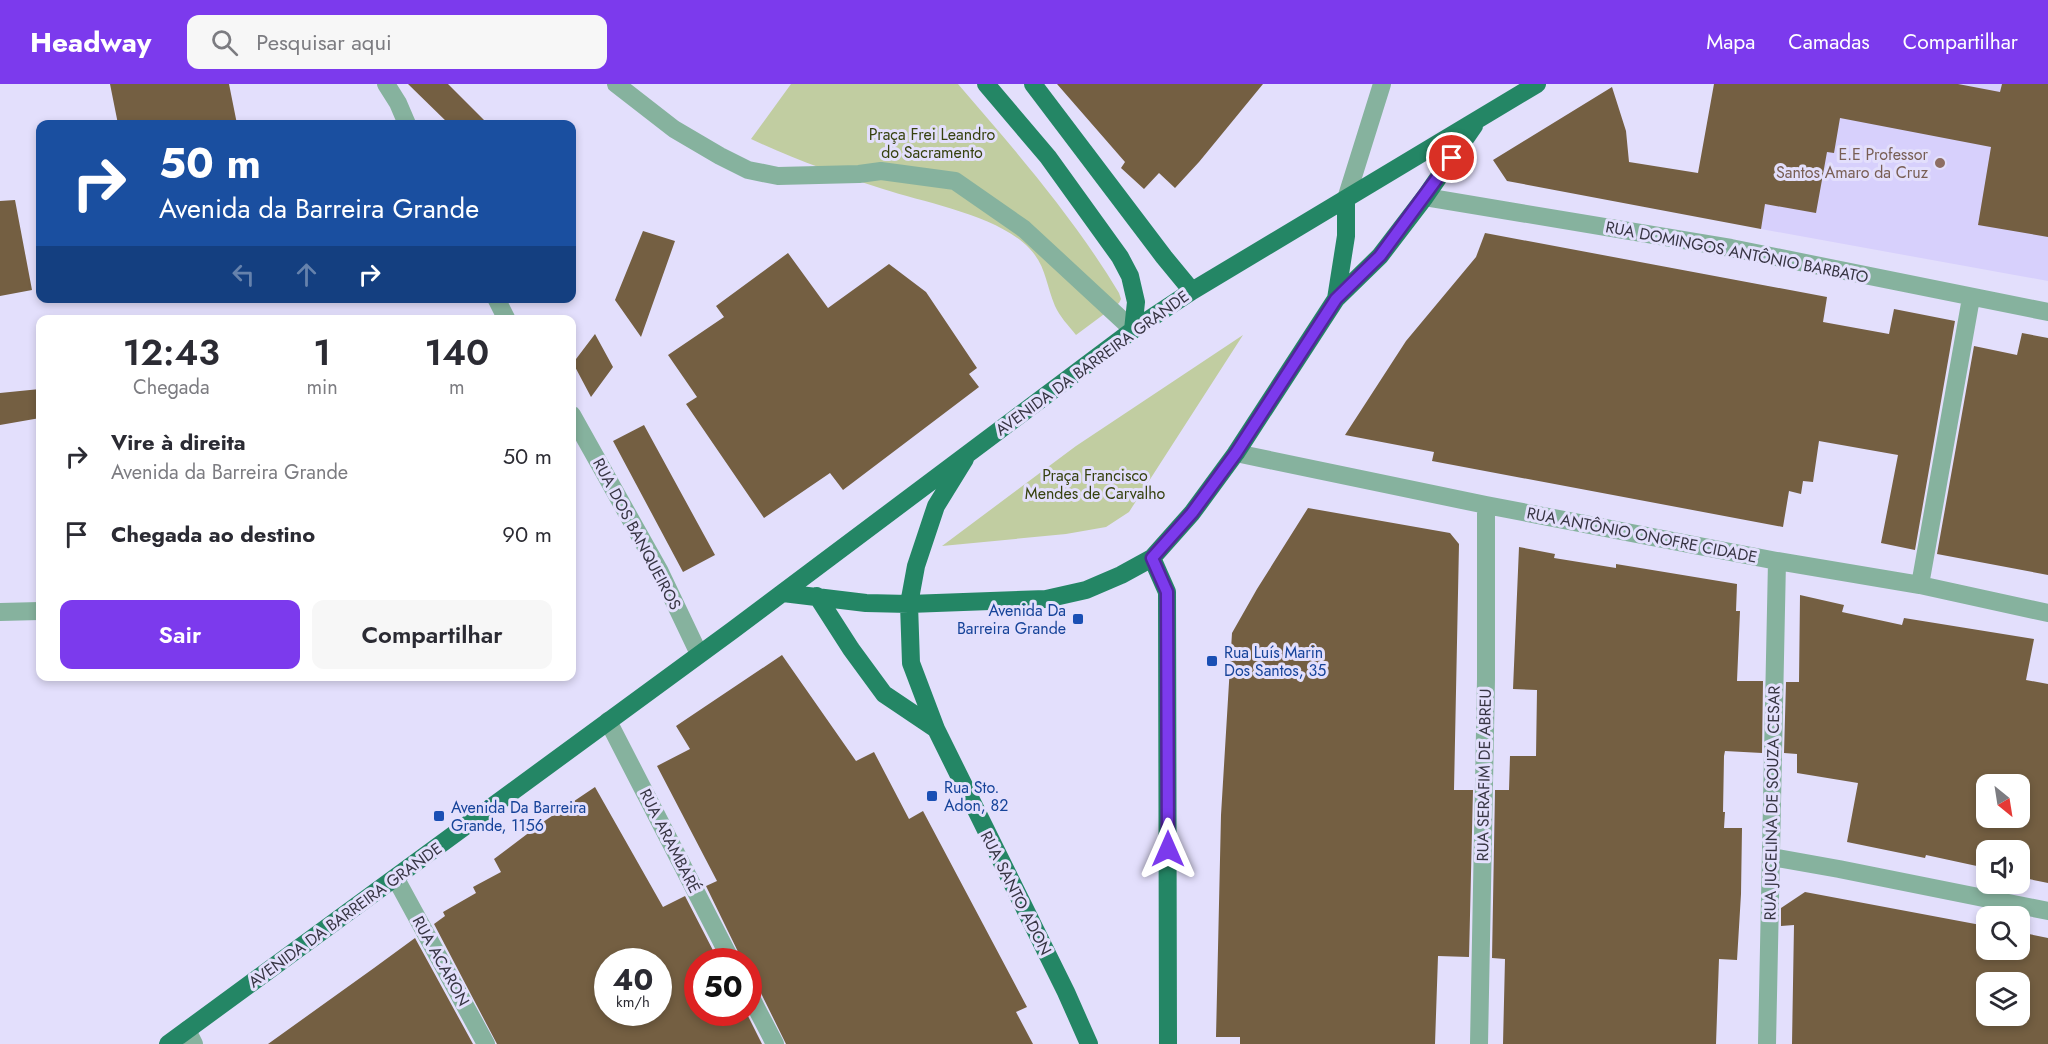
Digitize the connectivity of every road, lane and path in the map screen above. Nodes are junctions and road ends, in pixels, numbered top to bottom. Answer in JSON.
{"nodes":[{"id":1,"x":386,"y":84,"type":"edge"},
{"id":2,"x":616,"y":84,"type":"edge"},
{"id":3,"x":986,"y":84,"type":"edge"},
{"id":4,"x":1033,"y":84,"type":"edge"},
{"id":5,"x":1382,"y":84,"type":"edge"},
{"id":6,"x":1537,"y":84,"type":"edge"},
{"id":7,"x":1479,"y":119,"type":"junction"},
{"id":8,"x":404,"y":120,"type":"edge"},
{"id":9,"x":1425,"y":196,"type":"junction"},
{"id":10,"x":1346,"y":199,"type":"junction"},
{"id":11,"x":1192,"y":291,"type":"junction"},
{"id":12,"x":1971,"y":298,"type":"junction"},
{"id":13,"x":1336,"y":299,"type":"junction"},
{"id":14,"x":2048,"y":312,"type":"edge"},
{"id":15,"x":1133,"y":330,"type":"junction"},
{"id":16,"x":576,"y":422,"type":"edge"},
{"id":17,"x":971,"y":450,"type":"junction"},
{"id":18,"x":1236,"y":453,"type":"junction"},
{"id":19,"x":1486,"y":505,"type":"junction"},
{"id":20,"x":1152,"y":558,"type":"junction"},
{"id":21,"x":1777,"y":561,"type":"junction"},
{"id":22,"x":1920,"y":585,"type":"junction"},
{"id":23,"x":783,"y":593,"type":"junction"},
{"id":24,"x":817,"y":596,"type":"junction"},
{"id":25,"x":909,"y":604,"type":"junction"},
{"id":26,"x":36,"y":611,"type":"edge"},
{"id":27,"x":0,"y":612,"type":"edge"},
{"id":28,"x":2048,"y":613,"type":"edge"},
{"id":29,"x":699,"y":654,"type":"junction"},
{"id":30,"x":608,"y":722,"type":"junction"},
{"id":31,"x":936,"y":729,"type":"junction"},
{"id":32,"x":1771,"y":857,"type":"junction"},
{"id":33,"x":396,"y":879,"type":"junction"},
{"id":34,"x":2048,"y":911,"type":"edge"},
{"id":35,"x":725,"y":948,"type":"edge"},
{"id":36,"x":762,"y":1019,"type":"edge"},
{"id":37,"x":190,"y":1037,"type":"edge"},
{"id":38,"x":168,"y":1044,"type":"edge"},
{"id":39,"x":486,"y":1044,"type":"edge"},
{"id":40,"x":775,"y":1044,"type":"edge"},
{"id":41,"x":1089,"y":1044,"type":"edge"},
{"id":42,"x":1168,"y":1044,"type":"edge"},
{"id":43,"x":1479,"y":1044,"type":"edge"},
{"id":44,"x":1767,"y":1044,"type":"edge"}],
"edges":[{"from":1,"to":8,"type":"street"},
{"from":2,"to":15,"type":"street"},
{"from":3,"to":15,"type":"main road"},
{"from":4,"to":11,"type":"main road"},
{"from":5,"to":10,"type":"street"},
{"from":6,"to":7,"type":"main road","name":"AVENIDA DA BARREIRA GRANDE"},
{"from":7,"to":9,"type":"main road","name":"AVENIDA DA BARREIRA GRANDE"},
{"from":7,"to":10,"type":"main road","name":"AVENIDA DA BARREIRA GRANDE"},
{"from":9,"to":12,"type":"street","name":"RUA DOMINGOS ANTÔNIO BARBATO"},
{"from":9,"to":13,"type":"main road","name":"AVENIDA DA BARREIRA GRANDE"},
{"from":10,"to":11,"type":"main road","name":"AVENIDA DA BARREIRA GRANDE"},
{"from":10,"to":13,"type":"main road"},
{"from":11,"to":15,"type":"main road","name":"AVENIDA DA BARREIRA GRANDE"},
{"from":12,"to":14,"type":"street","name":"RUA DOMINGOS ANTÔNIO BARBATO"},
{"from":12,"to":22,"type":"street"},
{"from":13,"to":18,"type":"main road","name":"AVENIDA DA BARREIRA GRANDE"},
{"from":15,"to":17,"type":"main road","name":"AVENIDA DA BARREIRA GRANDE"},
{"from":16,"to":29,"type":"street","name":"RUA DOS BANQUEIROS"},
{"from":17,"to":23,"type":"main road","name":"AVENIDA DA BARREIRA GRANDE"},
{"from":17,"to":25,"type":"main road","name":"RUA SANTO ADON"},
{"from":18,"to":19,"type":"street","name":"RUA ANTÔNIO ONOFRE CIDADE"},
{"from":18,"to":20,"type":"main road","name":"AVENIDA DA BARREIRA GRANDE"},
{"from":19,"to":21,"type":"street","name":"RUA ANTÔNIO ONOFRE CIDADE"},
{"from":19,"to":43,"type":"street","name":"RUA SERAFIM DE ABREU"},
{"from":20,"to":25,"type":"main road","name":"AVENIDA DA BARREIRA GRANDE"},
{"from":20,"to":42,"type":"main road"},
{"from":21,"to":22,"type":"street","name":"RUA ANTÔNIO ONOFRE CIDADE"},
{"from":21,"to":32,"type":"street","name":"RUA JUCELINA DE SOUZA CESAR"},
{"from":22,"to":28,"type":"street","name":"RUA ANTÔNIO ONOFRE CIDADE"},
{"from":23,"to":24,"type":"main road","name":"AVENIDA DA BARREIRA GRANDE"},
{"from":23,"to":29,"type":"main road","name":"AVENIDA DA BARREIRA GRANDE"},
{"from":24,"to":25,"type":"main road","name":"AVENIDA DA BARREIRA GRANDE"},
{"from":24,"to":31,"type":"main road"},
{"from":25,"to":31,"type":"main road","name":"RUA SANTO ADON"},
{"from":26,"to":27,"type":"street"},
{"from":29,"to":30,"type":"main road","name":"AVENIDA DA BARREIRA GRANDE"},
{"from":30,"to":33,"type":"main road","name":"AVENIDA DA BARREIRA GRANDE"},
{"from":30,"to":35,"type":"street","name":"RUA ARAMBARÉ"},
{"from":31,"to":41,"type":"main road","name":"RUA SANTO ADON"},
{"from":32,"to":34,"type":"street"},
{"from":32,"to":44,"type":"street","name":"RUA JUCELINA DE SOUZA CESAR"},
{"from":33,"to":37,"type":"main road","name":"AVENIDA DA BARREIRA GRANDE"},
{"from":33,"to":39,"type":"street","name":"RUA ACARON"},
{"from":36,"to":40,"type":"street"},
{"from":37,"to":38,"type":"main road","name":"AVENIDA DA BARREIRA GRANDE"}]}
